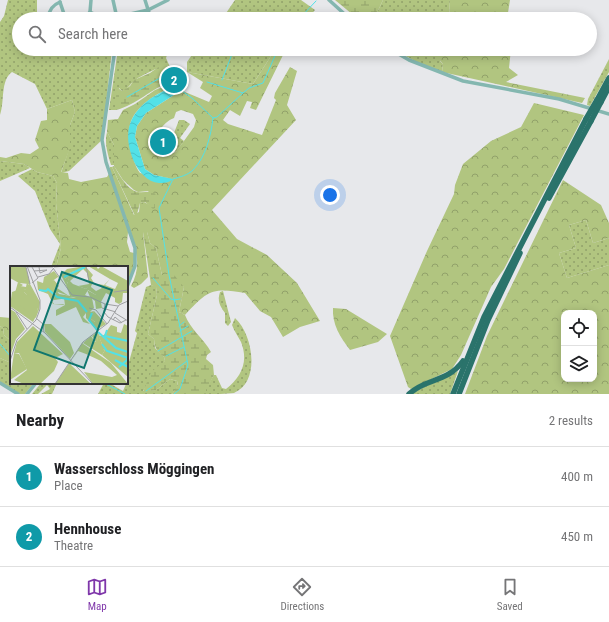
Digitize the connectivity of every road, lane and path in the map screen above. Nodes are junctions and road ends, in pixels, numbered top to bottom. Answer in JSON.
{"nodes":[{"id":1,"x":92,"y":0,"type":"edge"},
{"id":2,"x":113,"y":0,"type":"edge"},
{"id":3,"x":145,"y":0,"type":"edge"},
{"id":4,"x":168,"y":0,"type":"edge"},
{"id":5,"x":329,"y":0,"type":"edge"},
{"id":6,"x":60,"y":1,"type":"edge"},
{"id":7,"x":148,"y":10,"type":"junction"},
{"id":8,"x":50,"y":12,"type":"edge"},
{"id":9,"x":63,"y":12,"type":"edge"},
{"id":10,"x":90,"y":12,"type":"edge"},
{"id":11,"x":116,"y":12,"type":"edge"},
{"id":12,"x":140,"y":12,"type":"edge"},
{"id":13,"x":342,"y":12,"type":"edge"},
{"id":14,"x":113,"y":56,"type":"edge"},
{"id":15,"x":402,"y":56,"type":"edge"},
{"id":16,"x":609,"y":78,"type":"edge"},
{"id":17,"x":609,"y":87,"type":"edge"},
{"id":18,"x":599,"y":101,"type":"junction"},
{"id":19,"x":609,"y":114,"type":"edge"},
{"id":20,"x":588,"y":120,"type":"junction"},
{"id":21,"x":128,"y":285,"type":"edge"},
{"id":22,"x":468,"y":354,"type":"junction"},
{"id":23,"x":0,"y":383,"type":"edge"},
{"id":24,"x":35,"y":384,"type":"edge"},
{"id":25,"x":28,"y":393,"type":"edge"},
{"id":26,"x":18,"y":394,"type":"edge"},
{"id":27,"x":409,"y":394,"type":"edge"},
{"id":28,"x":453,"y":394,"type":"edge"},
{"id":29,"x":459,"y":394,"type":"edge"}],
"edges":[{"from":1,"to":10,"type":"street"},
{"from":2,"to":11,"type":"street"},
{"from":3,"to":7,"type":"street"},
{"from":4,"to":7,"type":"street"},
{"from":5,"to":13,"type":"street"},
{"from":6,"to":8,"type":"street"},
{"from":6,"to":9,"type":"street"},
{"from":7,"to":12,"type":"street"},
{"from":14,"to":21,"type":"street"},
{"from":15,"to":19,"type":"street"},
{"from":16,"to":18,"type":"highway"},
{"from":17,"to":18,"type":"highway"},
{"from":18,"to":20,"type":"highway","bridge":true},
{"from":20,"to":22,"type":"highway"},
{"from":20,"to":29,"type":"highway"},
{"from":22,"to":27,"type":"highway"},
{"from":22,"to":28,"type":"highway"},
{"from":23,"to":26,"type":"street"},
{"from":24,"to":25,"type":"street"}]}
